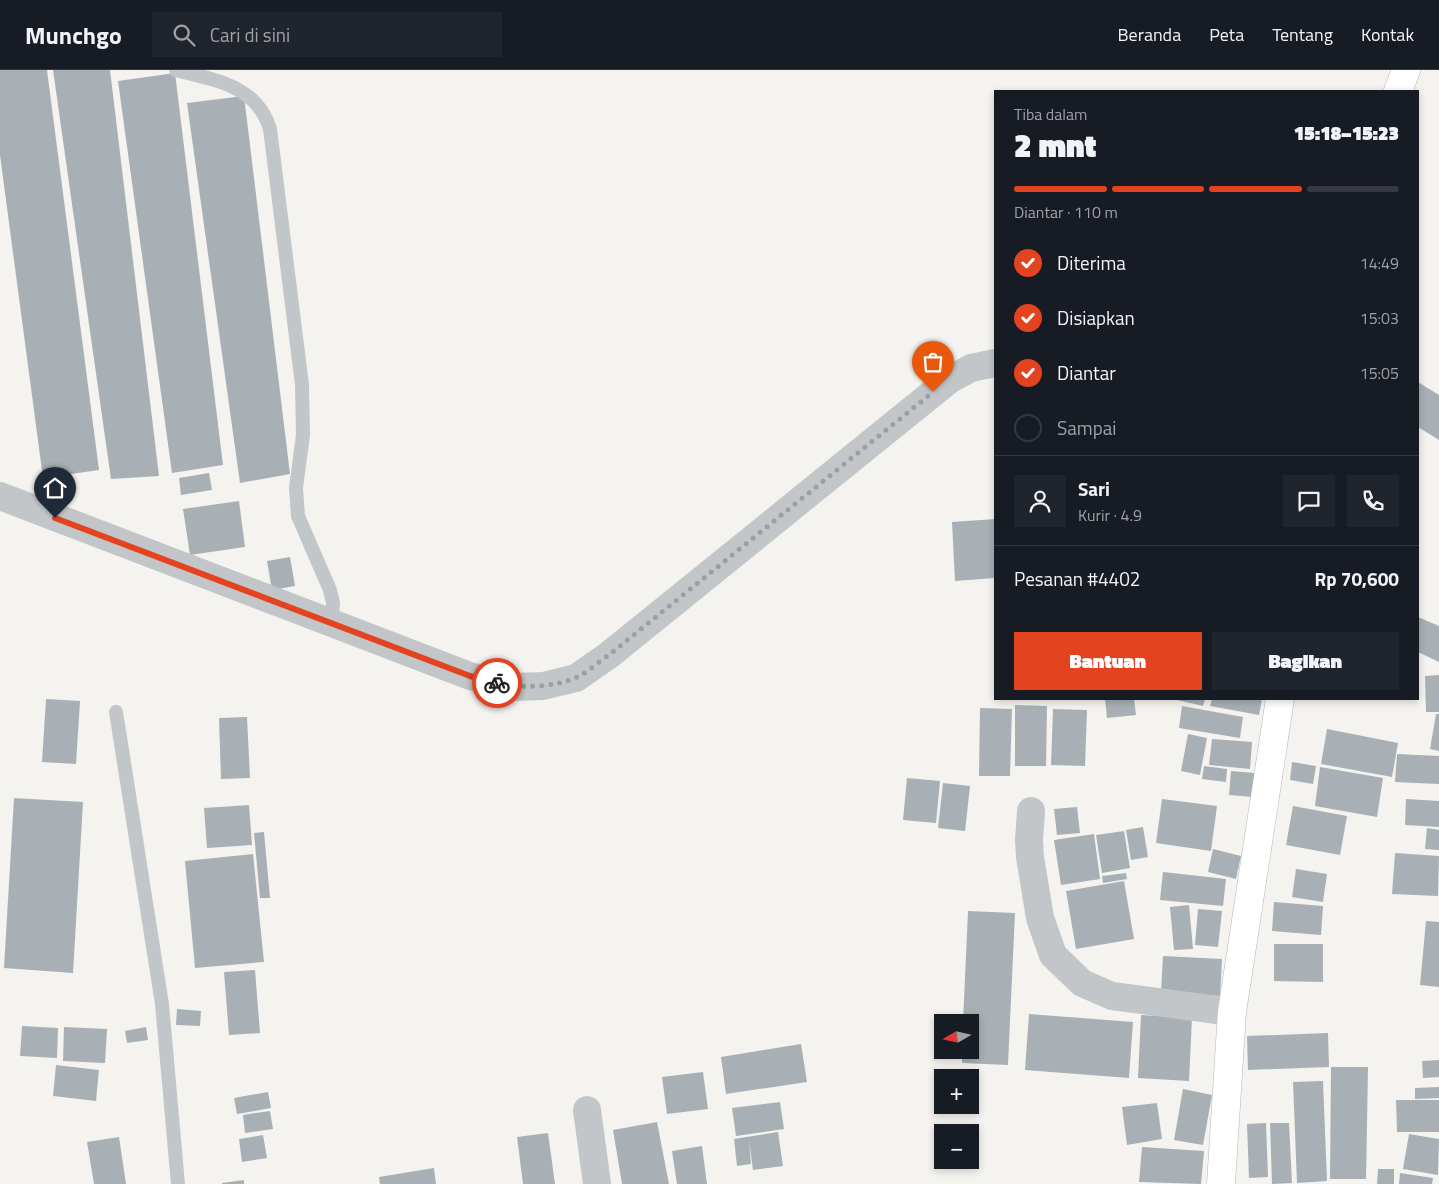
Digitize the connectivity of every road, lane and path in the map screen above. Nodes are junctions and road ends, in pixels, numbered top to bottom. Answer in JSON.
{"nodes":[{"id":1,"x":176,"y":70,"type":"edge"},
{"id":2,"x":1406,"y":70,"type":"edge"},
{"id":3,"x":1398,"y":90,"type":"edge"},
{"id":4,"x":994,"y":363,"type":"edge"},
{"id":5,"x":0,"y":496,"type":"edge"},
{"id":6,"x":331,"y":623,"type":"junction"},
{"id":7,"x":1280,"y":700,"type":"edge"},
{"id":8,"x":116,"y":712,"type":"dead end"},
{"id":9,"x":1031,"y":811,"type":"dead end"},
{"id":10,"x":1232,"y":1012,"type":"junction"},
{"id":11,"x":587,"y":1110,"type":"dead end"},
{"id":12,"x":178,"y":1184,"type":"edge"},
{"id":13,"x":597,"y":1184,"type":"edge"},
{"id":14,"x":1221,"y":1184,"type":"edge"}],
"edges":[{"from":1,"to":6,"type":"lane"},
{"from":2,"to":3,"type":"street"},
{"from":4,"to":6,"type":"street"},
{"from":5,"to":6,"type":"street"},
{"from":7,"to":10,"type":"street"},
{"from":8,"to":12,"type":"lane"},
{"from":9,"to":10,"type":"street"},
{"from":10,"to":14,"type":"street"},
{"from":11,"to":13,"type":"street"}]}
